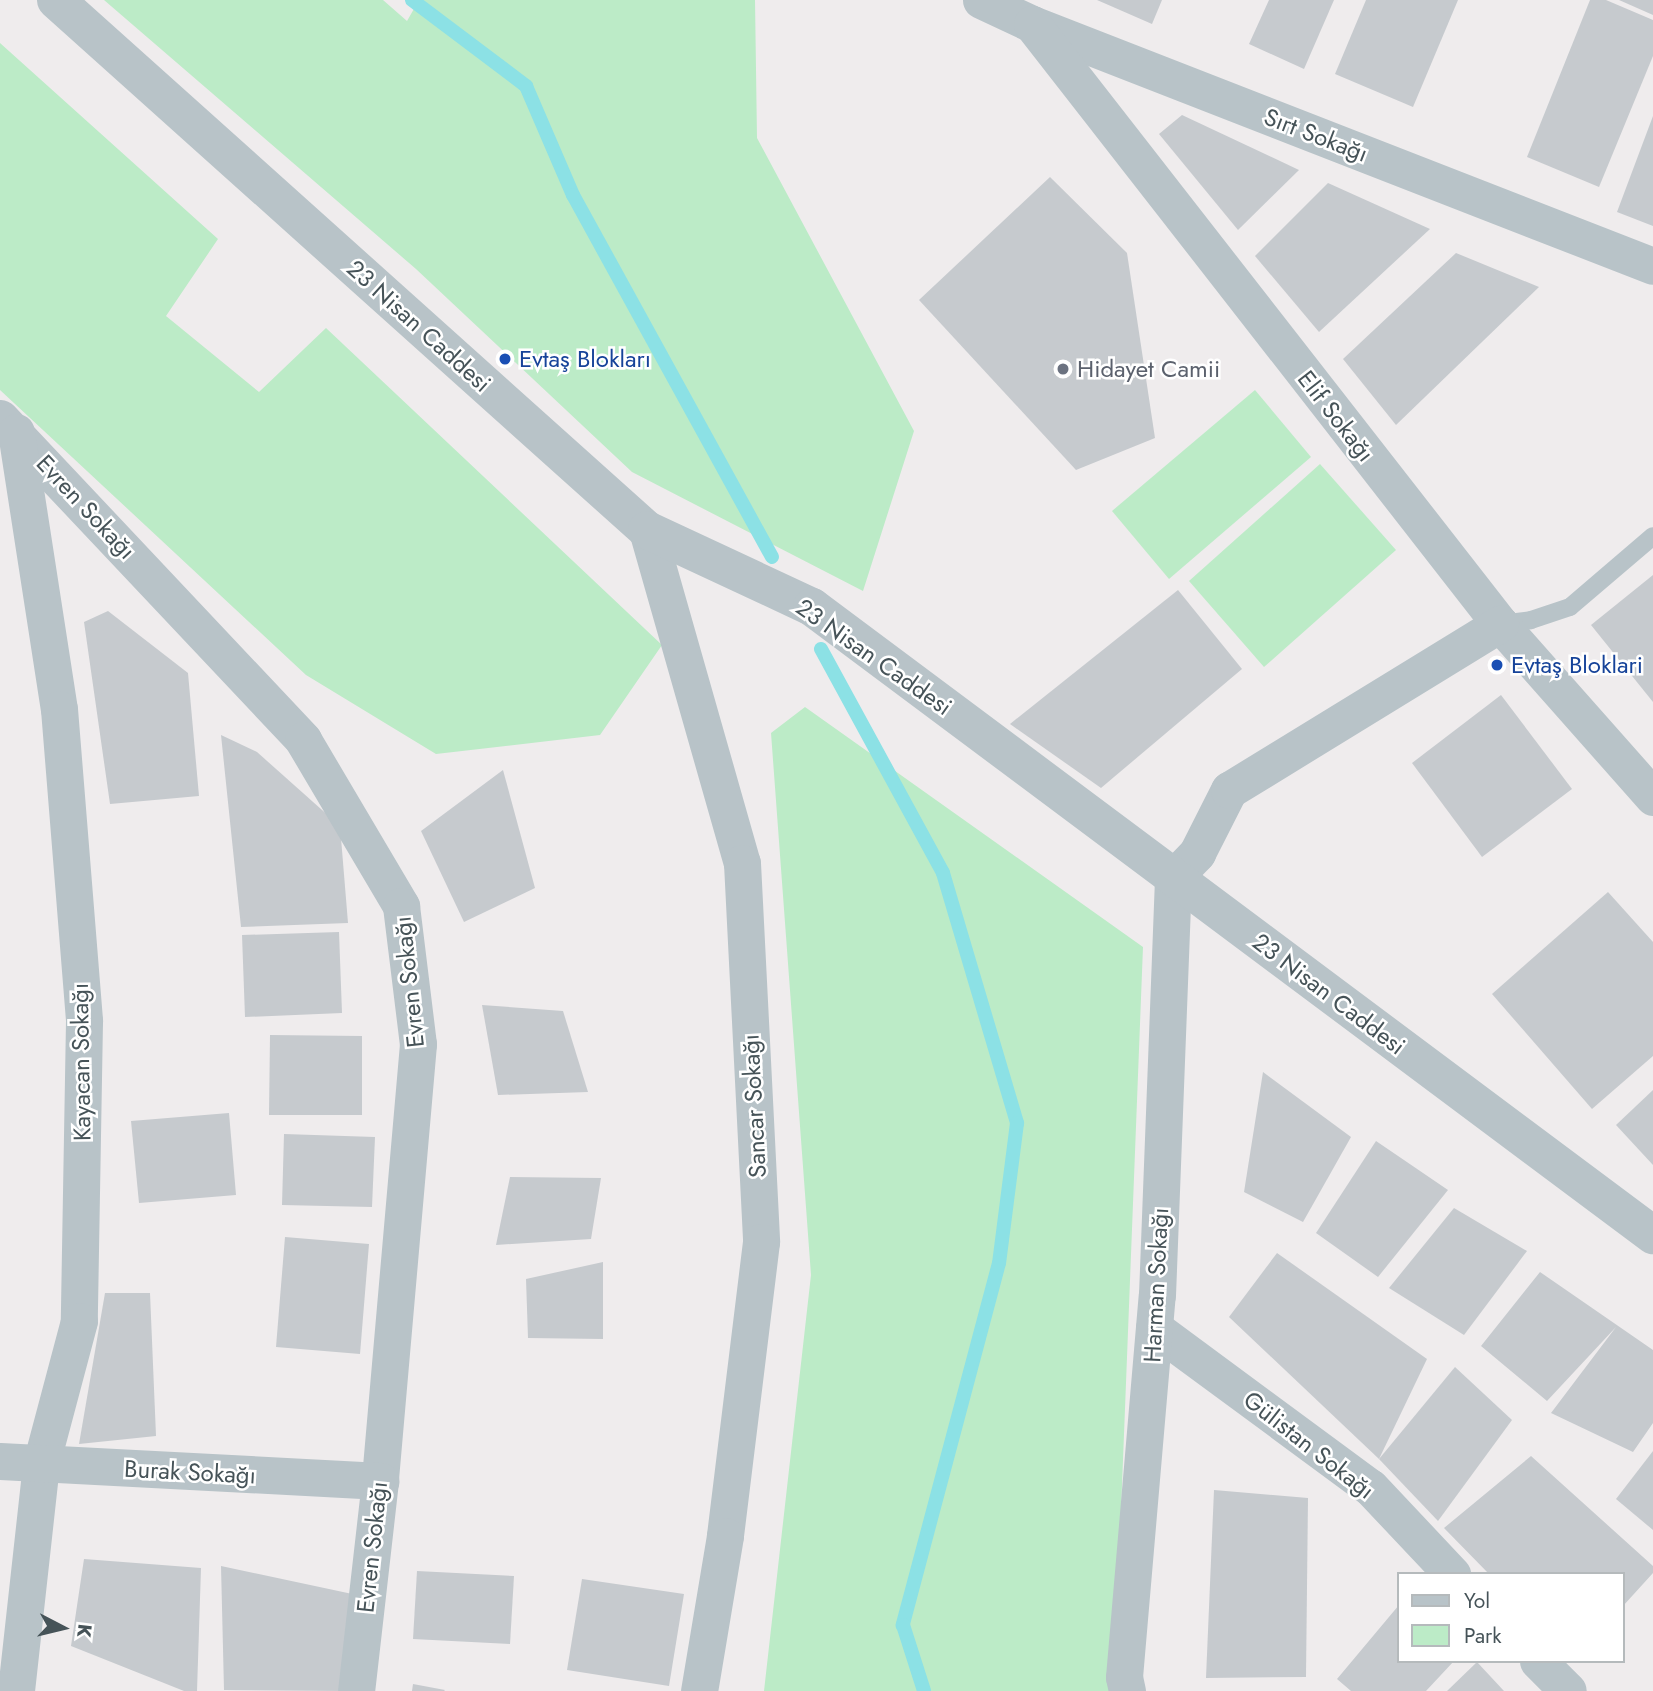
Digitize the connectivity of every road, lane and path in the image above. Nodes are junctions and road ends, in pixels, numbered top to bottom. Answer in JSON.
{"nodes":[{"id":1,"x":56,"y":0,"type":"edge"},
{"id":2,"x":981,"y":0,"type":"edge"},
{"id":3,"x":1032,"y":24,"type":"junction"},
{"id":4,"x":1653,"y":266,"type":"edge"},
{"id":5,"x":8,"y":425,"type":"edge"},
{"id":6,"x":647,"y":530,"type":"junction"},
{"id":7,"x":1653,"y":536,"type":"edge"},
{"id":8,"x":1500,"y":624,"type":"junction"},
{"id":9,"x":1653,"y":797,"type":"edge"},
{"id":10,"x":1173,"y":878,"type":"junction"},
{"id":11,"x":1653,"y":1235,"type":"edge"},
{"id":12,"x":1154,"y":1328,"type":"junction"},
{"id":13,"x":0,"y":1461,"type":"edge"},
{"id":14,"x":41,"y":1464,"type":"junction"},
{"id":15,"x":380,"y":1481,"type":"junction"},
{"id":16,"x":1450,"y":1572,"type":"edge"},
{"id":17,"x":1540,"y":1663,"type":"edge"},
{"id":18,"x":16,"y":1691,"type":"edge"},
{"id":19,"x":356,"y":1691,"type":"edge"},
{"id":20,"x":699,"y":1691,"type":"edge"},
{"id":21,"x":1127,"y":1691,"type":"edge"},
{"id":22,"x":1568,"y":1691,"type":"edge"}],
"edges":[{"from":1,"to":6,"type":"street","name":"23 Nisan Caddesi"},
{"from":2,"to":3,"type":"street","name":"Sırt Sokağı"},
{"from":3,"to":4,"type":"street","name":"Sırt Sokağı"},
{"from":3,"to":8,"type":"street","name":"Elif Sokağı"},
{"from":5,"to":14,"type":"street","name":"Kayacan Sokağı"},
{"from":5,"to":15,"type":"street","name":"Evren Sokağı"},
{"from":6,"to":10,"type":"street","name":"23 Nisan Caddesi"},
{"from":6,"to":20,"type":"street","name":"Sancar Sokağı"},
{"from":7,"to":8,"type":"lane"},
{"from":8,"to":9,"type":"street","name":"Elif Sokağı"},
{"from":8,"to":10,"type":"street"},
{"from":10,"to":11,"type":"street","name":"23 Nisan Caddesi"},
{"from":10,"to":12,"type":"street","name":"Harman Sokağı"},
{"from":12,"to":16,"type":"street","name":"Gülistan Sokağı"},
{"from":12,"to":21,"type":"street","name":"Harman Sokağı"},
{"from":13,"to":14,"type":"street","name":"Burak Sokağı"},
{"from":14,"to":15,"type":"street","name":"Burak Sokağı"},
{"from":14,"to":18,"type":"street","name":"Kayacan Sokağı"},
{"from":15,"to":19,"type":"street","name":"Evren Sokağı"},
{"from":17,"to":22,"type":"street"}]}
